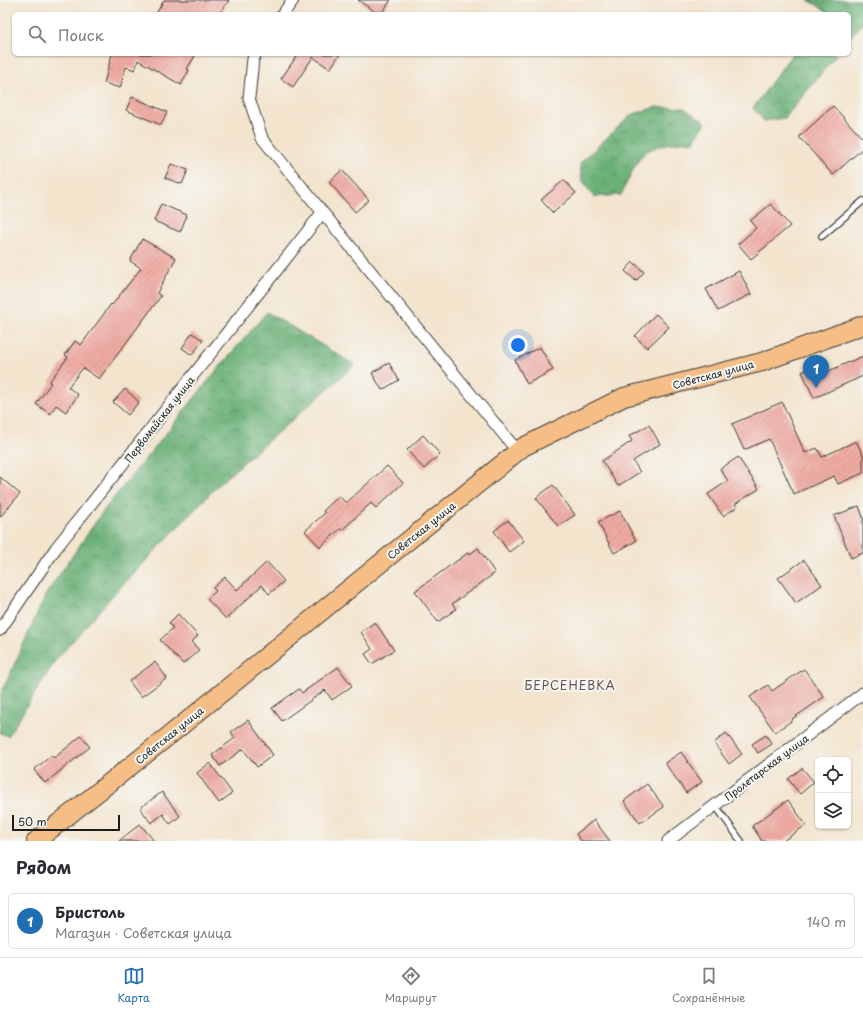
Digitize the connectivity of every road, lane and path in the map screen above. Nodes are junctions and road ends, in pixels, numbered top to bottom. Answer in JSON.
{"nodes":[{"id":1,"x":293,"y":0,"type":"edge"},
{"id":2,"x":284,"y":12,"type":"edge"},
{"id":3,"x":255,"y":56,"type":"edge"},
{"id":4,"x":863,"y":201,"type":"edge"},
{"id":5,"x":322,"y":213,"type":"junction"},
{"id":6,"x":822,"y":236,"type":"dead end"},
{"id":7,"x":863,"y":325,"type":"edge"},
{"id":8,"x":518,"y":452,"type":"junction"},
{"id":9,"x":0,"y":630,"type":"edge"},
{"id":10,"x":863,"y":693,"type":"edge"},
{"id":11,"x":715,"y":805,"type":"junction"},
{"id":12,"x":36,"y":841,"type":"edge"},
{"id":13,"x":668,"y":841,"type":"edge"},
{"id":14,"x":741,"y":841,"type":"edge"}],
"edges":[{"from":1,"to":2,"type":"street"},
{"from":3,"to":5,"type":"street"},
{"from":4,"to":6,"type":"lane"},
{"from":5,"to":8,"type":"street"},
{"from":5,"to":9,"type":"street","name":"Первомайская улица"},
{"from":7,"to":8,"type":"main road","name":"Советская улица"},
{"from":8,"to":12,"type":"main road","name":"Советская улица"},
{"from":10,"to":11,"type":"street","name":"Пролетарская улица"},
{"from":11,"to":13,"type":"street","name":"Пролетарская улица"},
{"from":11,"to":14,"type":"lane"}]}
